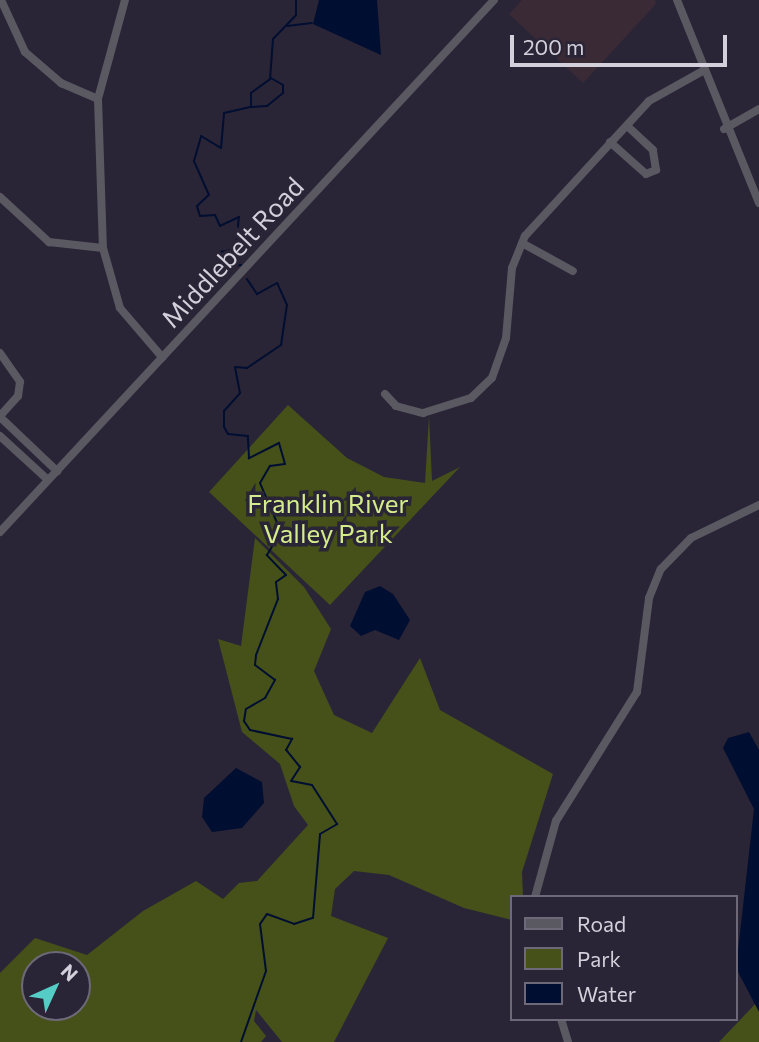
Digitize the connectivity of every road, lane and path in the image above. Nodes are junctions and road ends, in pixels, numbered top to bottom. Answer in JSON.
{"nodes":[{"id":1,"x":1,"y":0,"type":"edge"},
{"id":2,"x":125,"y":0,"type":"edge"},
{"id":3,"x":494,"y":0,"type":"edge"},
{"id":4,"x":677,"y":0,"type":"edge"},
{"id":5,"x":703,"y":71,"type":"junction"},
{"id":6,"x":98,"y":99,"type":"junction"},
{"id":7,"x":759,"y":109,"type":"edge"},
{"id":8,"x":627,"y":126,"type":"junction"},
{"id":9,"x":724,"y":129,"type":"junction"},
{"id":10,"x":610,"y":142,"type":"junction"},
{"id":11,"x":1,"y":200,"type":"edge"},
{"id":12,"x":759,"y":203,"type":"edge"},
{"id":13,"x":522,"y":243,"type":"junction"},
{"id":14,"x":103,"y":248,"type":"junction"},
{"id":15,"x":573,"y":271,"type":"dead end"},
{"id":16,"x":0,"y":354,"type":"edge"},
{"id":17,"x":162,"y":357,"type":"junction"},
{"id":18,"x":385,"y":394,"type":"dead end"},
{"id":19,"x":0,"y":416,"type":"edge"},
{"id":20,"x":0,"y":436,"type":"edge"},
{"id":21,"x":57,"y":471,"type":"junction"},
{"id":22,"x":48,"y":480,"type":"junction"},
{"id":23,"x":759,"y":505,"type":"edge"},
{"id":24,"x":0,"y":532,"type":"edge"},
{"id":25,"x":536,"y":895,"type":"edge"},
{"id":26,"x":562,"y":1021,"type":"edge"},
{"id":27,"x":568,"y":1042,"type":"edge"}],
"edges":[{"from":1,"to":6,"type":"street"},
{"from":2,"to":6,"type":"street"},
{"from":3,"to":17,"type":"street","name":"Middlebelt Road"},
{"from":4,"to":5,"type":"street"},
{"from":5,"to":8,"type":"street"},
{"from":5,"to":9,"type":"street"},
{"from":6,"to":14,"type":"street"},
{"from":7,"to":9,"type":"street"},
{"from":8,"to":10,"type":"street"},
{"from":8,"to":10,"type":"street"},
{"from":9,"to":12,"type":"street"},
{"from":10,"to":13,"type":"street"},
{"from":11,"to":14,"type":"street"},
{"from":13,"to":15,"type":"street"},
{"from":13,"to":18,"type":"street"},
{"from":14,"to":17,"type":"street"},
{"from":16,"to":19,"type":"street"},
{"from":17,"to":21,"type":"street","name":"Middlebelt Road"},
{"from":19,"to":21,"type":"street"},
{"from":20,"to":22,"type":"street"},
{"from":21,"to":22,"type":"street","name":"Middlebelt Road"},
{"from":22,"to":24,"type":"street","name":"Middlebelt Road"},
{"from":23,"to":25,"type":"street"},
{"from":26,"to":27,"type":"street"}]}
